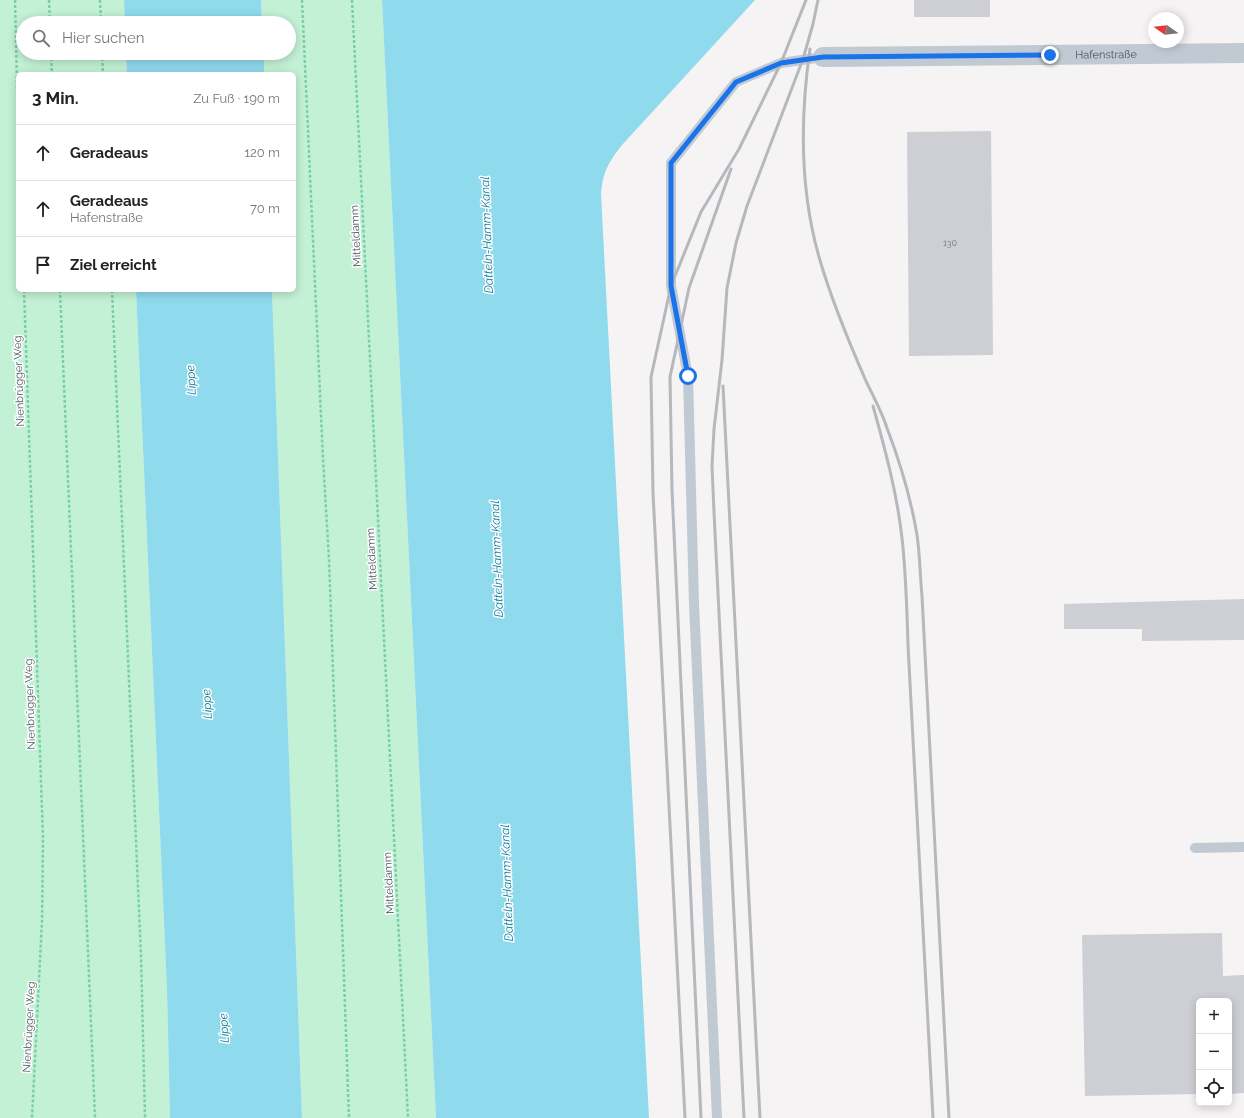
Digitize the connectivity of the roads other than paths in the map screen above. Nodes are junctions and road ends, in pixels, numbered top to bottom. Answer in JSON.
{"nodes":[{"id":1,"x":1244,"y":53,"type":"edge"},
{"id":2,"x":823,"y":57,"type":"joint"},
{"id":3,"x":1244,"y":847,"type":"edge"},
{"id":4,"x":1195,"y":848,"type":"dead end"},
{"id":5,"x":717,"y":1118,"type":"edge"}],
"edges":[{"from":1,"to":2,"type":"street","name":"Hafenstraße"},
{"from":2,"to":5,"type":"lane"},
{"from":3,"to":4,"type":"lane"}]}
